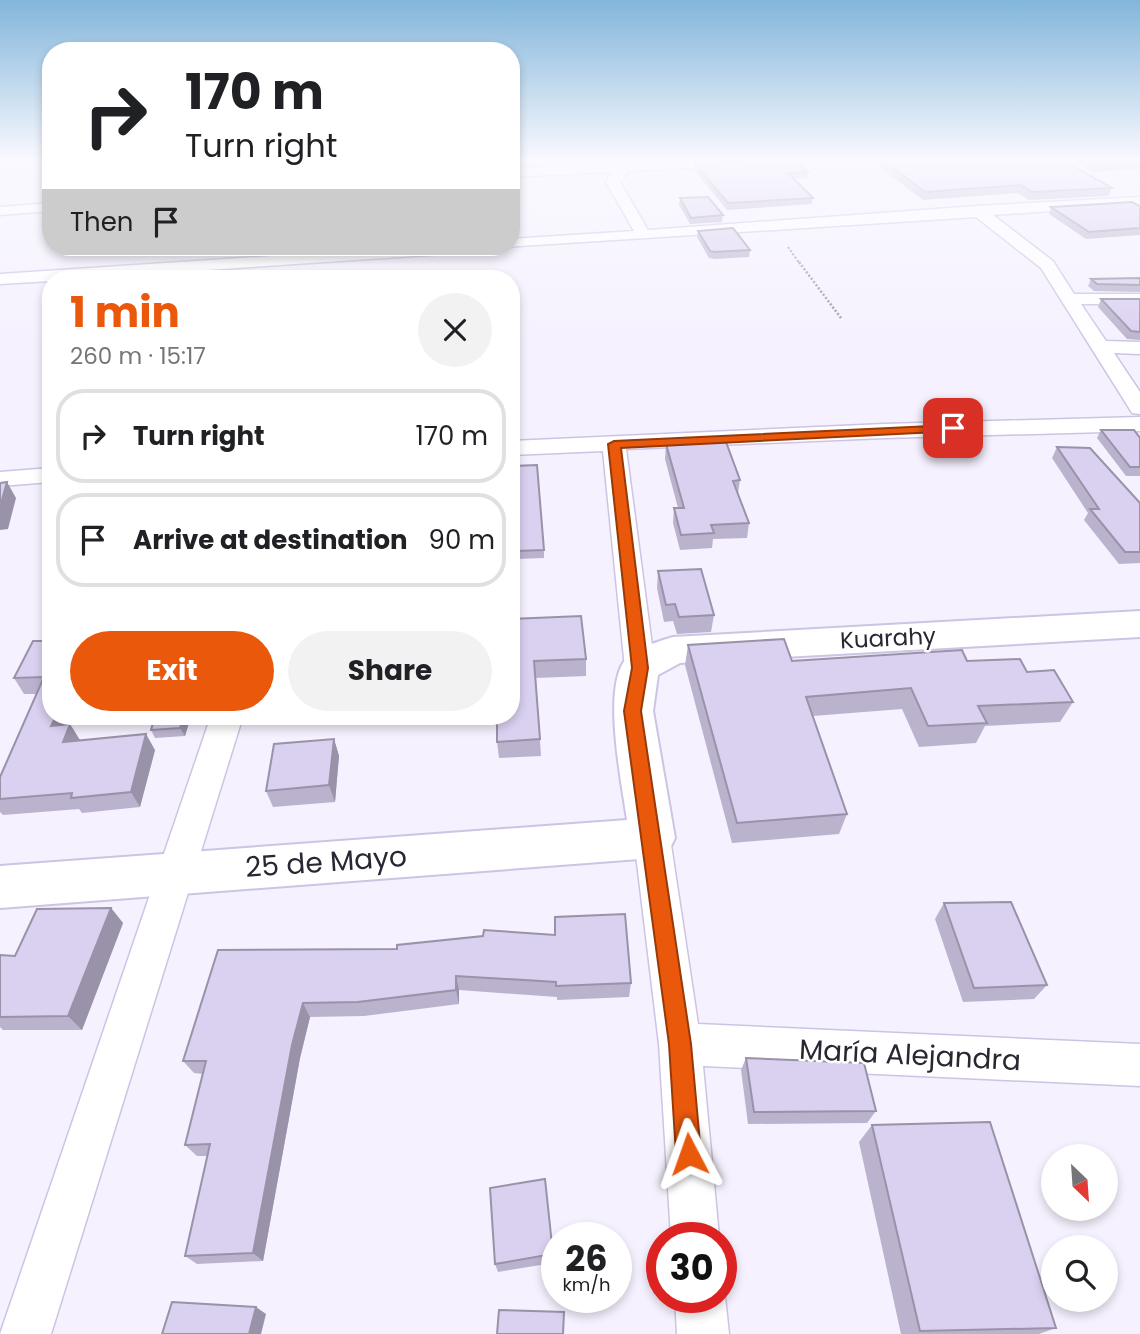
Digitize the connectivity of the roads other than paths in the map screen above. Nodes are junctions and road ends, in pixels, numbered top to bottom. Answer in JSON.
{"nodes":[{"id":1,"x":636,"y":222,"type":"edge"},
{"id":2,"x":833,"y":222,"type":"edge"},
{"id":3,"x":991,"y":222,"type":"edge"},
{"id":4,"x":643,"y":234,"type":"junction"},
{"id":5,"x":520,"y":243,"type":"edge"},
{"id":6,"x":274,"y":256,"type":"edge"},
{"id":7,"x":215,"y":265,"type":"junction"},
{"id":8,"x":138,"y":270,"type":"edge"},
{"id":9,"x":222,"y":270,"type":"edge"},
{"id":10,"x":42,"y":276,"type":"edge"},
{"id":11,"x":0,"y":279,"type":"edge"},
{"id":12,"x":1067,"y":299,"type":"junction"},
{"id":13,"x":1140,"y":299,"type":"edge"},
{"id":14,"x":1098,"y":347,"type":"junction"},
{"id":15,"x":1140,"y":348,"type":"edge"},
{"id":16,"x":1140,"y":408,"type":"edge"},
{"id":17,"x":1140,"y":424,"type":"edge"},
{"id":18,"x":614,"y":444,"type":"junction"},
{"id":19,"x":520,"y":448,"type":"edge"},
{"id":20,"x":42,"y":476,"type":"edge"},
{"id":21,"x":0,"y":479,"type":"edge"},
{"id":22,"x":1140,"y":624,"type":"edge"},
{"id":23,"x":640,"y":668,"type":"junction"},
{"id":24,"x":224,"y":725,"type":"edge"},
{"id":25,"x":652,"y":838,"type":"junction"},
{"id":26,"x":177,"y":873,"type":"junction"},
{"id":27,"x":0,"y":887,"type":"edge"},
{"id":28,"x":680,"y":1044,"type":"junction"},
{"id":29,"x":1140,"y":1065,"type":"edge"},
{"id":30,"x":694,"y":1222,"type":"edge"},
{"id":31,"x":701,"y":1313,"type":"edge"},
{"id":32,"x":25,"y":1334,"type":"edge"},
{"id":33,"x":703,"y":1334,"type":"edge"}],
"edges":[{"from":1,"to":4,"type":"street"},
{"from":2,"to":4,"type":"street"},
{"from":3,"to":12,"type":"street"},
{"from":4,"to":5,"type":"street"},
{"from":6,"to":7,"type":"street"},
{"from":7,"to":8,"type":"street"},
{"from":7,"to":9,"type":"street"},
{"from":10,"to":11,"type":"street"},
{"from":12,"to":13,"type":"street"},
{"from":12,"to":14,"type":"street"},
{"from":14,"to":15,"type":"street"},
{"from":14,"to":16,"type":"street"},
{"from":17,"to":18,"type":"street"},
{"from":18,"to":19,"type":"street"},
{"from":18,"to":23,"type":"street"},
{"from":20,"to":21,"type":"street"},
{"from":22,"to":23,"type":"street","name":"Kuarahy"},
{"from":23,"to":25,"type":"street"},
{"from":24,"to":26,"type":"street"},
{"from":25,"to":26,"type":"street","name":"25 de Mayo"},
{"from":25,"to":28,"type":"street"},
{"from":26,"to":27,"type":"street","name":"25 de Mayo"},
{"from":26,"to":32,"type":"street"},
{"from":28,"to":29,"type":"street","name":"María Alejandra"},
{"from":28,"to":30,"type":"street"},
{"from":31,"to":33,"type":"street"}]}
